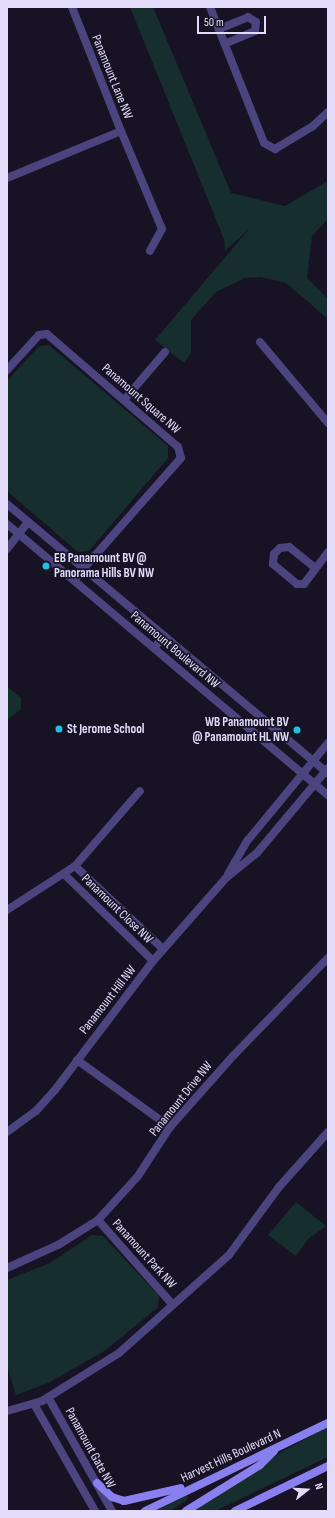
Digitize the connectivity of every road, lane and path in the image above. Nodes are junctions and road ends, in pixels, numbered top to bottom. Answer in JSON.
{"nodes":[{"id":1,"x":72,"y":7,"type":"edge"},
{"id":2,"x":210,"y":7,"type":"edge"},
{"id":3,"x":219,"y":29,"type":"junction"},
{"id":4,"x":225,"y":44,"type":"junction"},
{"id":5,"x":328,"y":112,"type":"edge"},
{"id":6,"x":121,"y":131,"type":"junction"},
{"id":7,"x":7,"y":178,"type":"edge"},
{"id":8,"x":150,"y":251,"type":"dead end"},
{"id":9,"x":260,"y":342,"type":"dead end"},
{"id":10,"x":165,"y":352,"type":"dead end"},
{"id":11,"x":7,"y":370,"type":"edge"},
{"id":12,"x":124,"y":400,"type":"junction"},
{"id":13,"x":328,"y":423,"type":"edge"},
{"id":14,"x":7,"y":504,"type":"edge"},
{"id":15,"x":16,"y":511,"type":"junction"},
{"id":16,"x":7,"y":522,"type":"edge"},
{"id":17,"x":28,"y":522,"type":"junction"},
{"id":18,"x":19,"y":534,"type":"junction"},
{"id":19,"x":7,"y":549,"type":"edge"},
{"id":20,"x":328,"y":552,"type":"edge"},
{"id":21,"x":314,"y":567,"type":"junction"},
{"id":22,"x":84,"y":568,"type":"junction"},
{"id":23,"x":74,"y":580,"type":"junction"},
{"id":24,"x":164,"y":636,"type":"junction"},
{"id":25,"x":154,"y":648,"type":"junction"},
{"id":26,"x":328,"y":743,"type":"edge"},
{"id":27,"x":313,"y":761,"type":"junction"},
{"id":28,"x":327,"y":770,"type":"edge"},
{"id":29,"x":302,"y":773,"type":"junction"},
{"id":30,"x":315,"y":783,"type":"junction"},
{"id":31,"x":140,"y":791,"type":"dead end"},
{"id":32,"x":328,"y":794,"type":"edge"},
{"id":33,"x":75,"y":866,"type":"junction"},
{"id":34,"x":65,"y":874,"type":"junction"},
{"id":35,"x":226,"y":878,"type":"junction"},
{"id":36,"x":7,"y":910,"type":"edge"},
{"id":37,"x":163,"y":949,"type":"junction"},
{"id":38,"x":328,"y":958,"type":"edge"},
{"id":39,"x":153,"y":961,"type":"junction"},
{"id":40,"x":77,"y":1060,"type":"junction"},
{"id":41,"x":170,"y":1128,"type":"junction"},
{"id":42,"x":7,"y":1132,"type":"edge"},
{"id":43,"x":328,"y":1132,"type":"edge"},
{"id":44,"x":98,"y":1220,"type":"junction"},
{"id":45,"x":7,"y":1268,"type":"edge"},
{"id":46,"x":172,"y":1304,"type":"junction"},
{"id":47,"x":48,"y":1397,"type":"junction"},
{"id":48,"x":34,"y":1404,"type":"junction"},
{"id":49,"x":7,"y":1411,"type":"edge"},
{"id":50,"x":328,"y":1423,"type":"edge"},
{"id":51,"x":279,"y":1447,"type":"junction"},
{"id":52,"x":328,"y":1466,"type":"edge"},
{"id":53,"x":97,"y":1483,"type":"junction"},
{"id":54,"x":199,"y":1483,"type":"junction"},
{"id":55,"x":95,"y":1511,"type":"edge"},
{"id":56,"x":112,"y":1511,"type":"edge"},
{"id":57,"x":145,"y":1511,"type":"edge"},
{"id":58,"x":186,"y":1511,"type":"edge"},
{"id":59,"x":236,"y":1511,"type":"edge"}],
"edges":[{"from":1,"to":6,"type":"street","name":"Panamount Lane NW"},
{"from":2,"to":3,"type":"street"},
{"from":3,"to":4,"type":"street"},
{"from":3,"to":4,"type":"street"},
{"from":4,"to":5,"type":"street"},
{"from":6,"to":7,"type":"street","name":"Panamount Lane NW"},
{"from":6,"to":8,"type":"street"},
{"from":9,"to":13,"type":"street"},
{"from":10,"to":12,"type":"street"},
{"from":11,"to":12,"type":"street","name":"Panamount Square NW"},
{"from":12,"to":22,"type":"street","name":"Panamount Square NW"},
{"from":14,"to":15,"type":"street","name":"Panamount Boulevard NW"},
{"from":15,"to":16,"type":"street"},
{"from":15,"to":17,"type":"street","name":"Panamount Boulevard NW"},
{"from":16,"to":18,"type":"street","name":"Panamount Boulevard NW"},
{"from":17,"to":18,"type":"street"},
{"from":17,"to":22,"type":"street","name":"Panamount Boulevard NW"},
{"from":18,"to":19,"type":"street"},
{"from":18,"to":23,"type":"street","name":"Panamount Boulevard NW"},
{"from":20,"to":21,"type":"street"},
{"from":21,"to":21,"type":"street"},
{"from":22,"to":23,"type":"street"},
{"from":22,"to":24,"type":"street","name":"Panamount Boulevard NW"},
{"from":23,"to":25,"type":"street","name":"Panamount Boulevard NW"},
{"from":24,"to":25,"type":"street"},
{"from":24,"to":27,"type":"street","name":"Panamount Boulevard NW"},
{"from":25,"to":29,"type":"street","name":"Panamount Boulevard NW"},
{"from":26,"to":27,"type":"street","name":"Panamount Hill NW"},
{"from":27,"to":28,"type":"street","name":"Panamount Boulevard NW"},
{"from":27,"to":29,"type":"street","name":"Panamount Hill NW"},
{"from":28,"to":30,"type":"street","name":"Panamount Hill NW"},
{"from":29,"to":30,"type":"street","name":"Panamount Boulevard NW"},
{"from":29,"to":35,"type":"street","name":"Panamount Hill NW"},
{"from":30,"to":32,"type":"street","name":"Panamount Boulevard NW"},
{"from":30,"to":35,"type":"street","name":"Panamount Hill NW"},
{"from":31,"to":33,"type":"street"},
{"from":33,"to":34,"type":"street"},
{"from":33,"to":37,"type":"street","name":"Panamount Close NW"},
{"from":34,"to":36,"type":"street"},
{"from":34,"to":39,"type":"street","name":"Panamount Close NW"},
{"from":35,"to":37,"type":"street","name":"Panamount Hill NW"},
{"from":37,"to":39,"type":"street","name":"Panamount Hill NW"},
{"from":38,"to":41,"type":"street","name":"Panamount Drive NW"},
{"from":39,"to":40,"type":"street","name":"Panamount Hill NW"},
{"from":40,"to":41,"type":"street"},
{"from":40,"to":42,"type":"street","name":"Panamount Hill NW"},
{"from":41,"to":44,"type":"street","name":"Panamount Drive NW"},
{"from":43,"to":46,"type":"street"},
{"from":44,"to":45,"type":"street","name":"Panamount Drive NW"},
{"from":44,"to":46,"type":"street","name":"Panamount Park NW"},
{"from":46,"to":47,"type":"street"},
{"from":47,"to":48,"type":"street"},
{"from":47,"to":53,"type":"street","name":"Panamount Gate NW"},
{"from":48,"to":49,"type":"street"},
{"from":48,"to":55,"type":"street","name":"Panamount Gate NW"},
{"from":50,"to":51,"type":"main road","name":"Harvest Hills Boulevard N"},
{"from":51,"to":54,"type":"main road","name":"Harvest Hills Boulevard N"},
{"from":51,"to":58,"type":"main road"},
{"from":52,"to":59,"type":"main road"},
{"from":53,"to":54,"type":"main road"},
{"from":53,"to":56,"type":"street","name":"Panamount Gate NW"},
{"from":54,"to":57,"type":"main road","name":"Harvest Hills Boulevard N"}]}
